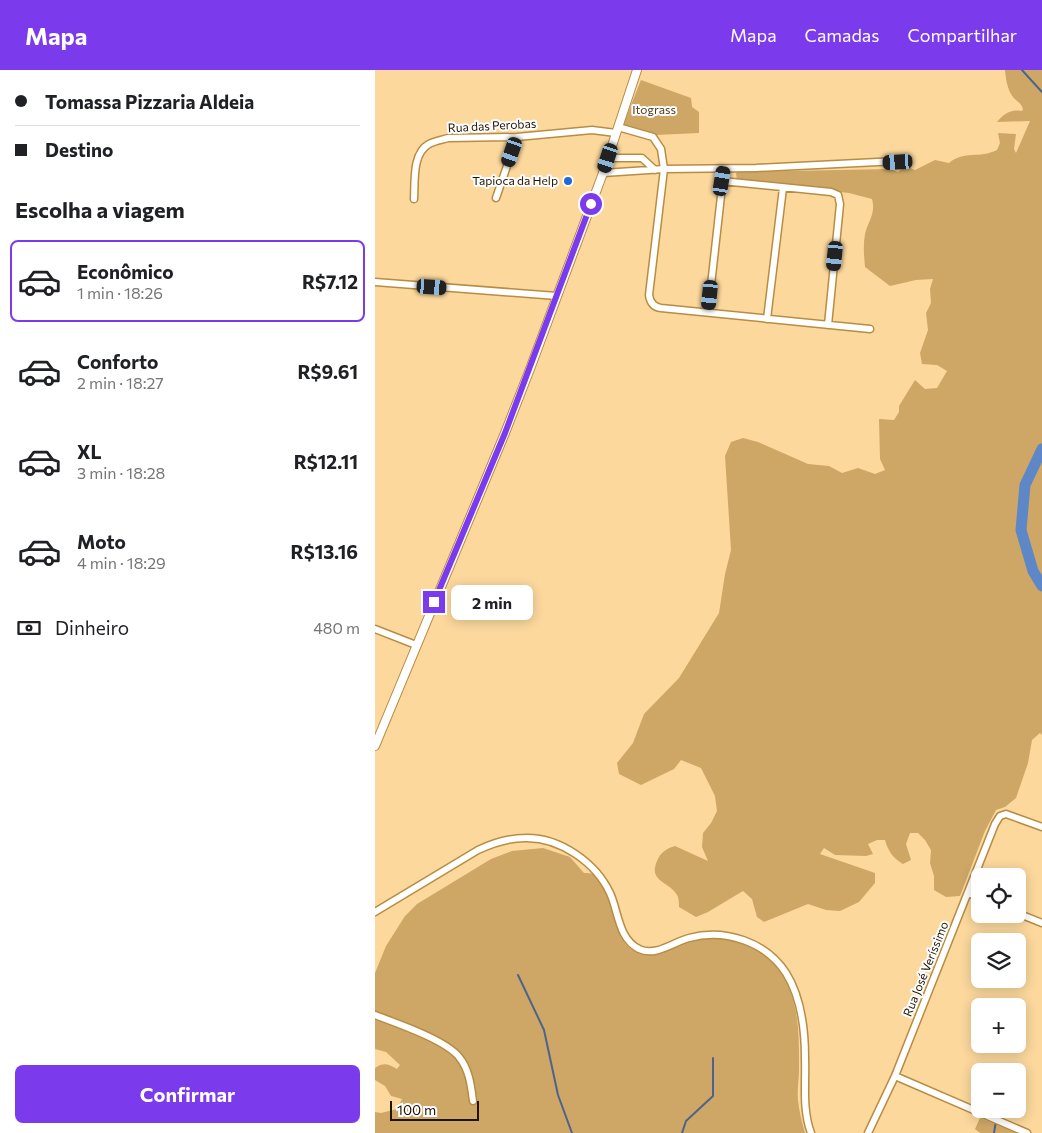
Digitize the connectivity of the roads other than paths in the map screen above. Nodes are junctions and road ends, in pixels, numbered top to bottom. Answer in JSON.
{"nodes":[{"id":1,"x":637,"y":70,"type":"edge"},
{"id":2,"x":617,"y":130,"type":"junction"},
{"id":3,"x":517,"y":137,"type":"junction"},
{"id":4,"x":608,"y":158,"type":"junction"},
{"id":5,"x":898,"y":162,"type":"dead end"},
{"id":6,"x":734,"y":168,"type":"junction"},
{"id":7,"x":664,"y":169,"type":"junction"},
{"id":8,"x":724,"y":169,"type":"junction"},
{"id":9,"x":655,"y":170,"type":"junction"},
{"id":10,"x":603,"y":173,"type":"junction"},
{"id":11,"x":722,"y":181,"type":"junction"},
{"id":12,"x":732,"y":182,"type":"junction"},
{"id":13,"x":783,"y":188,"type":"junction"},
{"id":14,"x":496,"y":198,"type":"dead end"},
{"id":15,"x":414,"y":199,"type":"dead end"},
{"id":16,"x":375,"y":282,"type":"edge"},
{"id":17,"x":557,"y":296,"type":"junction"},
{"id":18,"x":708,"y":312,"type":"junction"},
{"id":19,"x":767,"y":319,"type":"junction"},
{"id":20,"x":828,"y":325,"type":"junction"},
{"id":21,"x":870,"y":329,"type":"dead end"},
{"id":22,"x":375,"y":629,"type":"edge"},
{"id":23,"x":416,"y":645,"type":"junction"},
{"id":24,"x":375,"y":746,"type":"edge"},
{"id":25,"x":1042,"y":827,"type":"edge"},
{"id":26,"x":968,"y":893,"type":"junction"},
{"id":27,"x":971,"y":894,"type":"edge"},
{"id":28,"x":375,"y":912,"type":"edge"},
{"id":29,"x":1026,"y":917,"type":"edge"},
{"id":30,"x":1042,"y":923,"type":"edge"},
{"id":31,"x":375,"y":1015,"type":"edge"},
{"id":32,"x":895,"y":1076,"type":"junction"},
{"id":33,"x":473,"y":1101,"type":"dead end"},
{"id":34,"x":811,"y":1133,"type":"edge"},
{"id":35,"x":868,"y":1133,"type":"edge"},
{"id":36,"x":1027,"y":1133,"type":"edge"}],
"edges":[{"from":1,"to":2,"type":"main road"},
{"from":2,"to":3,"type":"street","name":"Rua das Perobas"},
{"from":2,"to":4,"type":"main road"},
{"from":2,"to":7,"type":"street","name":"Rua das Perobas"},
{"from":3,"to":14,"type":"street"},
{"from":3,"to":15,"type":"street","name":"Rua das Perobas"},
{"from":4,"to":9,"type":"street"},
{"from":4,"to":10,"type":"main road"},
{"from":5,"to":6,"type":"street"},
{"from":6,"to":8,"type":"street"},
{"from":6,"to":12,"type":"street"},
{"from":7,"to":8,"type":"street"},
{"from":7,"to":9,"type":"street"},
{"from":7,"to":18,"type":"street"},
{"from":8,"to":11,"type":"street"},
{"from":9,"to":10,"type":"street"},
{"from":10,"to":17,"type":"main road"},
{"from":11,"to":12,"type":"street"},
{"from":11,"to":18,"type":"street"},
{"from":12,"to":13,"type":"street"},
{"from":13,"to":19,"type":"street"},
{"from":13,"to":20,"type":"street"},
{"from":16,"to":17,"type":"street"},
{"from":17,"to":23,"type":"main road"},
{"from":18,"to":19,"type":"street"},
{"from":19,"to":20,"type":"street"},
{"from":20,"to":21,"type":"street"},
{"from":22,"to":23,"type":"street"},
{"from":23,"to":24,"type":"main road"},
{"from":25,"to":26,"type":"street","name":"Rua José Veríssimo"},
{"from":26,"to":27,"type":"street"},
{"from":26,"to":32,"type":"street","name":"Rua José Veríssimo"},
{"from":28,"to":34,"type":"street"},
{"from":29,"to":30,"type":"street"},
{"from":31,"to":33,"type":"street"},
{"from":32,"to":35,"type":"street","name":"Rua José Veríssimo"},
{"from":32,"to":36,"type":"street"}]}
